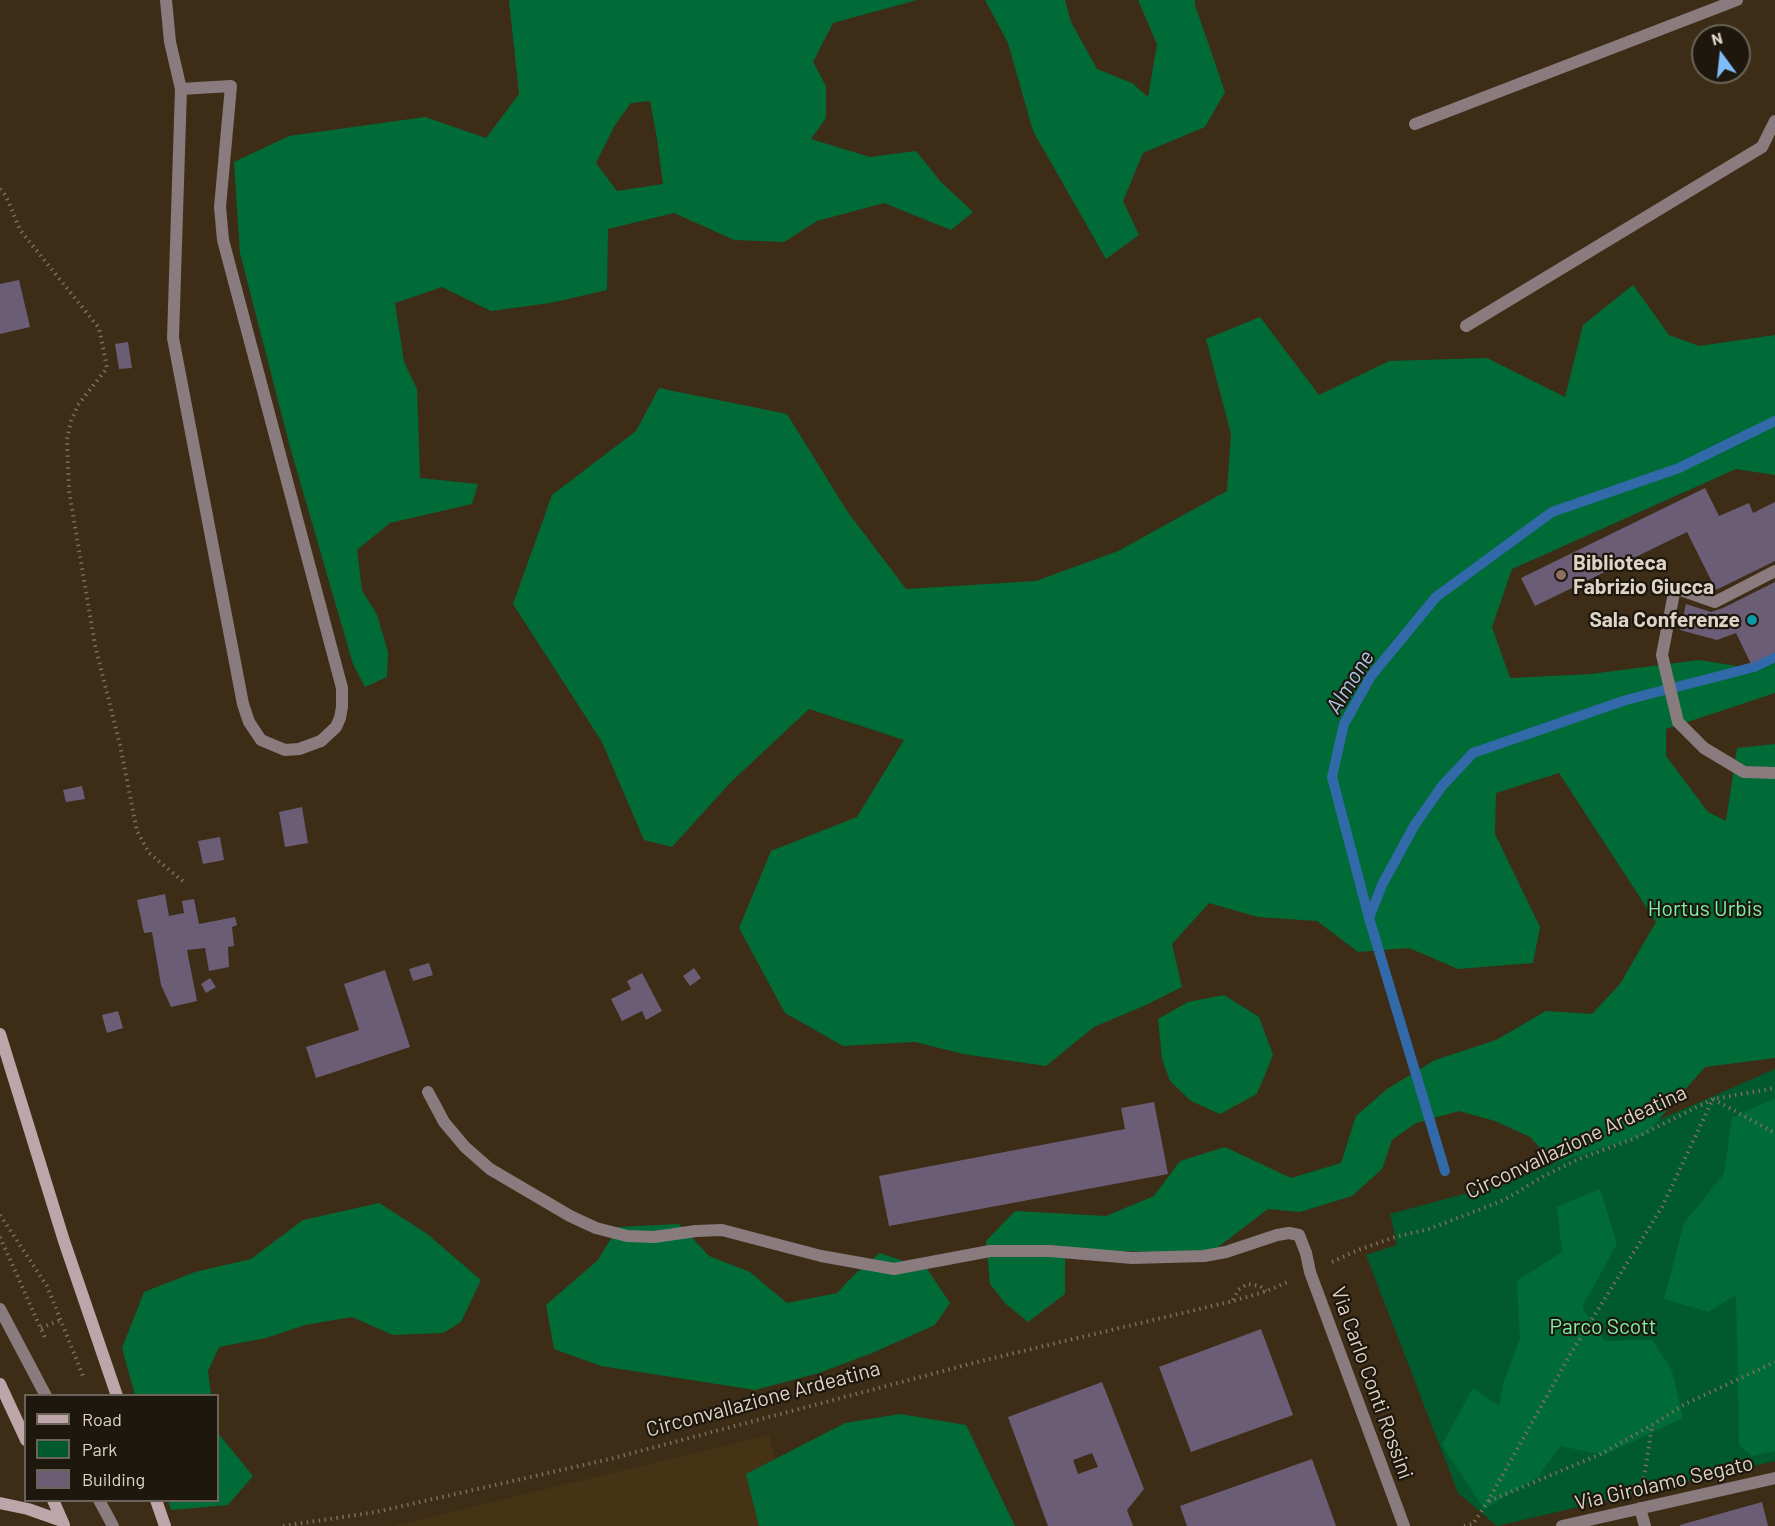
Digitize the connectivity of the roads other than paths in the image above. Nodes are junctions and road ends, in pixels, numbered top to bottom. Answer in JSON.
{"nodes":[{"id":1,"x":166,"y":0,"type":"edge"},
{"id":2,"x":1737,"y":0,"type":"edge"},
{"id":3,"x":181,"y":88,"type":"junction"},
{"id":4,"x":1775,"y":122,"type":"edge"},
{"id":5,"x":1415,"y":124,"type":"dead end"},
{"id":6,"x":1466,"y":326,"type":"dead end"},
{"id":7,"x":1775,"y":571,"type":"edge"},
{"id":8,"x":1775,"y":773,"type":"edge"},
{"id":9,"x":0,"y":1034,"type":"edge"},
{"id":10,"x":429,"y":1092,"type":"dead end"},
{"id":11,"x":0,"y":1309,"type":"edge"},
{"id":12,"x":0,"y":1384,"type":"edge"},
{"id":13,"x":44,"y":1394,"type":"edge"},
{"id":14,"x":117,"y":1394,"type":"edge"},
{"id":15,"x":24,"y":1436,"type":"edge"},
{"id":16,"x":1775,"y":1478,"type":"edge"},
{"id":17,"x":54,"y":1502,"type":"edge"},
{"id":18,"x":100,"y":1502,"type":"edge"},
{"id":19,"x":157,"y":1502,"type":"edge"},
{"id":20,"x":0,"y":1503,"type":"edge"},
{"id":21,"x":1640,"y":1508,"type":"junction"},
{"id":22,"x":63,"y":1523,"type":"edge"},
{"id":23,"x":113,"y":1526,"type":"edge"},
{"id":24,"x":165,"y":1526,"type":"edge"},
{"id":25,"x":1404,"y":1526,"type":"edge"},
{"id":26,"x":1563,"y":1526,"type":"edge"},
{"id":27,"x":1645,"y":1526,"type":"edge"}],
"edges":[{"from":1,"to":3,"type":"street"},
{"from":2,"to":5,"type":"street"},
{"from":3,"to":3,"type":"street"},
{"from":4,"to":6,"type":"street"},
{"from":7,"to":8,"type":"street"},
{"from":9,"to":14,"type":"main road"},
{"from":10,"to":25,"type":"street","name":"Via Carlo Conti Rossini"},
{"from":11,"to":13,"type":"street"},
{"from":12,"to":15,"type":"main road"},
{"from":16,"to":21,"type":"street","name":"Via Girolamo Segato"},
{"from":17,"to":22,"type":"main road"},
{"from":18,"to":23,"type":"street"},
{"from":19,"to":24,"type":"main road"},
{"from":20,"to":22,"type":"main road"},
{"from":21,"to":26,"type":"street","name":"Via Girolamo Segato"},
{"from":21,"to":27,"type":"street"}]}
